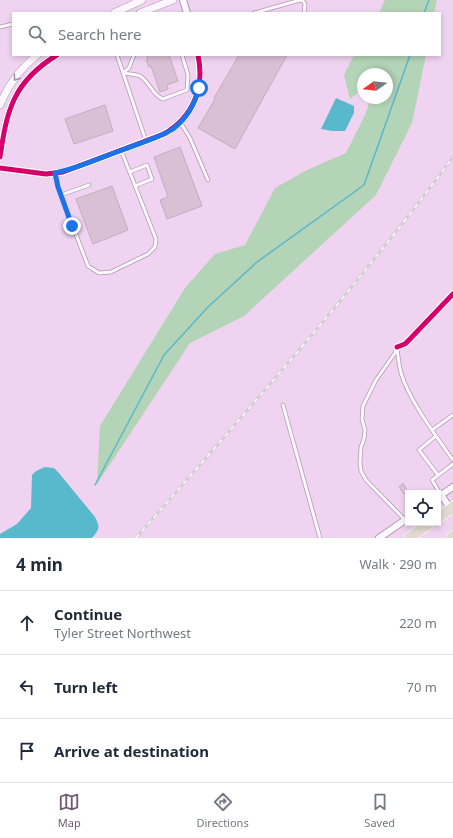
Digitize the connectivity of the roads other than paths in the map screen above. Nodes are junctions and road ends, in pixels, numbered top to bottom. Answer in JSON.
{"nodes":[{"id":1,"x":142,"y":0,"type":"edge"},
{"id":2,"x":173,"y":0,"type":"edge"},
{"id":3,"x":183,"y":0,"type":"edge"},
{"id":4,"x":116,"y":12,"type":"edge"},
{"id":5,"x":143,"y":12,"type":"edge"},
{"id":6,"x":187,"y":12,"type":"edge"},
{"id":7,"x":258,"y":12,"type":"edge"},
{"id":8,"x":304,"y":12,"type":"edge"},
{"id":9,"x":12,"y":24,"type":"edge"},
{"id":10,"x":0,"y":27,"type":"edge"},
{"id":11,"x":36,"y":56,"type":"edge"},
{"id":12,"x":55,"y":56,"type":"edge"},
{"id":13,"x":117,"y":56,"type":"edge"},
{"id":14,"x":134,"y":56,"type":"edge"},
{"id":15,"x":182,"y":56,"type":"edge"},
{"id":16,"x":198,"y":56,"type":"edge"},
{"id":17,"x":123,"y":74,"type":"junction"},
{"id":18,"x":0,"y":105,"type":"edge"},
{"id":19,"x":180,"y":122,"type":"junction"},
{"id":20,"x":146,"y":141,"type":"junction"},
{"id":21,"x":121,"y":150,"type":"junction"},
{"id":22,"x":0,"y":157,"type":"edge"},
{"id":23,"x":0,"y":168,"type":"edge"},
{"id":24,"x":130,"y":172,"type":"junction"},
{"id":25,"x":55,"y":173,"type":"junction"},
{"id":26,"x":208,"y":180,"type":"dead end"},
{"id":27,"x":89,"y":185,"type":"dead end"},
{"id":28,"x":135,"y":186,"type":"junction"},
{"id":29,"x":61,"y":196,"type":"junction"},
{"id":30,"x":453,"y":294,"type":"edge"},
{"id":31,"x":397,"y":346,"type":"junction"},
{"id":32,"x":283,"y":405,"type":"dead end"},
{"id":33,"x":453,"y":415,"type":"edge"},
{"id":34,"x":432,"y":430,"type":"junction"},
{"id":35,"x":436,"y":436,"type":"junction"},
{"id":36,"x":453,"y":460,"type":"edge"},
{"id":37,"x":453,"y":464,"type":"edge"},
{"id":38,"x":438,"y":475,"type":"junction"},
{"id":39,"x":453,"y":487,"type":"edge"},
{"id":40,"x":437,"y":490,"type":"edge"},
{"id":41,"x":441,"y":495,"type":"edge"},
{"id":42,"x":441,"y":497,"type":"edge"},
{"id":43,"x":452,"y":508,"type":"edge"},
{"id":44,"x":441,"y":516,"type":"edge"},
{"id":45,"x":405,"y":518,"type":"edge"},
{"id":46,"x":405,"y":520,"type":"edge"},
{"id":47,"x":426,"y":526,"type":"edge"},
{"id":48,"x":453,"y":536,"type":"edge"},
{"id":49,"x":320,"y":538,"type":"edge"},
{"id":50,"x":379,"y":538,"type":"edge"},
{"id":51,"x":409,"y":538,"type":"edge"},
{"id":52,"x":450,"y":538,"type":"edge"}],
"edges":[{"from":1,"to":4,"type":"street"},
{"from":2,"to":5,"type":"street"},
{"from":3,"to":6,"type":"street"},
{"from":7,"to":8,"type":"lane"},
{"from":9,"to":10,"type":"lane"},
{"from":11,"to":18,"type":"street","one_way":true},
{"from":12,"to":22,"type":"street"},
{"from":13,"to":17,"type":"lane"},
{"from":14,"to":17,"type":"lane"},
{"from":15,"to":17,"type":"lane"},
{"from":16,"to":19,"type":"street"},
{"from":17,"to":20,"type":"lane"},
{"from":19,"to":20,"type":"street"},
{"from":19,"to":26,"type":"lane"},
{"from":20,"to":21,"type":"street"},
{"from":21,"to":24,"type":"lane"},
{"from":21,"to":25,"type":"street"},
{"from":23,"to":25,"type":"street"},
{"from":24,"to":28,"type":"lane"},
{"from":24,"to":28,"type":"lane"},
{"from":25,"to":29,"type":"lane"},
{"from":27,"to":29,"type":"lane"},
{"from":28,"to":29,"type":"lane"},
{"from":30,"to":31,"type":"street"},
{"from":31,"to":34,"type":"lane"},
{"from":31,"to":45,"type":"lane"},
{"from":32,"to":49,"type":"lane"},
{"from":33,"to":34,"type":"lane"},
{"from":34,"to":35,"type":"lane"},
{"from":35,"to":36,"type":"lane"},
{"from":35,"to":38,"type":"lane"},
{"from":37,"to":38,"type":"lane"},
{"from":38,"to":40,"type":"lane"},
{"from":39,"to":41,"type":"street"},
{"from":42,"to":43,"type":"street"},
{"from":43,"to":44,"type":"highway"},
{"from":46,"to":50,"type":"street"},
{"from":47,"to":51,"type":"highway"},
{"from":48,"to":52,"type":"highway"}]}
